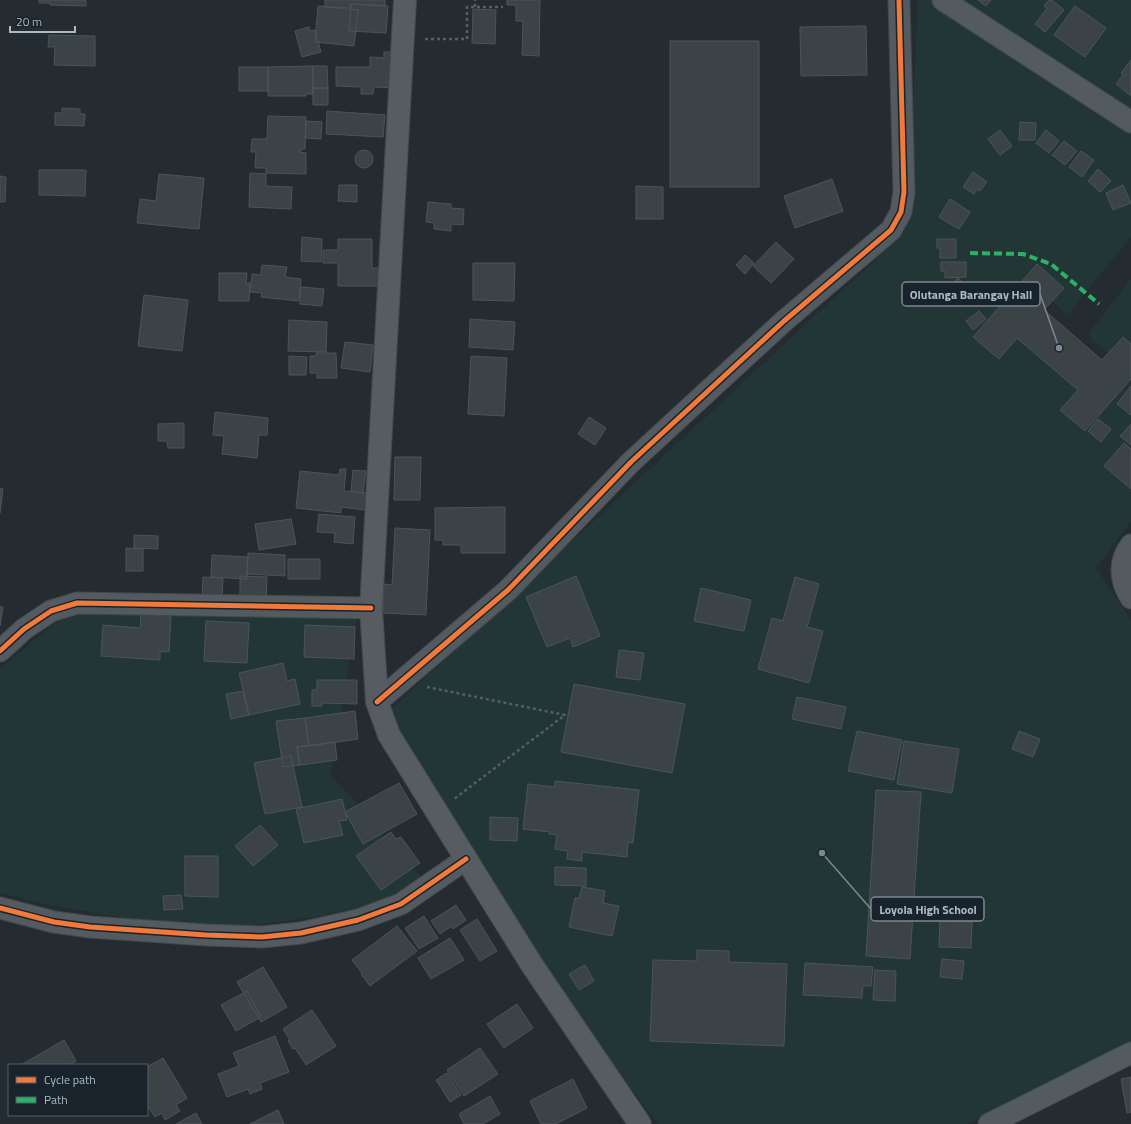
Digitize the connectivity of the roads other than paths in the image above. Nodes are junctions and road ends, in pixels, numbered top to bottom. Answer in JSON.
{"nodes":[{"id":1,"x":405,"y":0,"type":"edge"},
{"id":2,"x":899,"y":0,"type":"edge"},
{"id":3,"x":943,"y":0,"type":"edge"},
{"id":4,"x":1131,"y":122,"type":"edge"},
{"id":5,"x":1131,"y":545,"type":"edge"},
{"id":6,"x":1131,"y":598,"type":"edge"},
{"id":7,"x":371,"y":608,"type":"junction"},
{"id":8,"x":0,"y":651,"type":"edge"},
{"id":9,"x":377,"y":702,"type":"junction"},
{"id":10,"x":466,"y":859,"type":"junction"},
{"id":11,"x":0,"y":908,"type":"edge"},
{"id":12,"x":1131,"y":1053,"type":"edge"},
{"id":13,"x":640,"y":1124,"type":"edge"},
{"id":14,"x":989,"y":1124,"type":"edge"}],
"edges":[{"from":1,"to":7,"type":"main road"},
{"from":2,"to":9,"type":"street"},
{"from":3,"to":4,"type":"street"},
{"from":5,"to":6,"type":"street"},
{"from":7,"to":8,"type":"street"},
{"from":7,"to":9,"type":"main road"},
{"from":9,"to":10,"type":"main road"},
{"from":10,"to":11,"type":"street"},
{"from":10,"to":13,"type":"main road"},
{"from":12,"to":14,"type":"street"}]}
